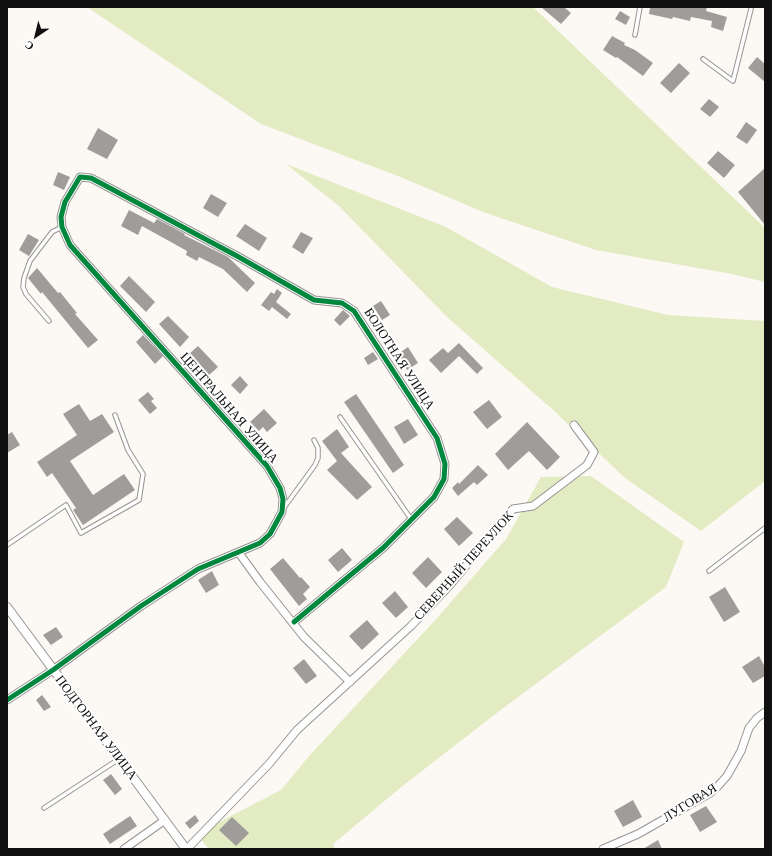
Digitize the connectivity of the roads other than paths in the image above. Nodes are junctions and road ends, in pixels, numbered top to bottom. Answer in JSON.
{"nodes":[{"id":1,"x":640,"y":7,"type":"edge"},
{"id":2,"x":751,"y":9,"type":"dead end"},
{"id":3,"x":634,"y":35,"type":"dead end"},
{"id":4,"x":703,"y":59,"type":"dead end"},
{"id":5,"x":92,"y":178,"type":"joint"},
{"id":6,"x":62,"y":227,"type":"junction"},
{"id":7,"x":49,"y":321,"type":"dead end"},
{"id":8,"x":115,"y":415,"type":"dead end"},
{"id":9,"x":340,"y":418,"type":"dead end"},
{"id":10,"x":574,"y":425,"type":"dead end"},
{"id":11,"x":314,"y":440,"type":"dead end"},
{"id":12,"x":282,"y":512,"type":"junction"},
{"id":13,"x":412,"y":519,"type":"junction"},
{"id":14,"x":765,"y":528,"type":"edge"},
{"id":15,"x":7,"y":544,"type":"edge"},
{"id":16,"x":239,"y":553,"type":"junction"},
{"id":17,"x":709,"y":571,"type":"dead end"},
{"id":18,"x":7,"y":607,"type":"edge"},
{"id":19,"x":294,"y":622,"type":"junction"},
{"id":20,"x":53,"y":670,"type":"junction"},
{"id":21,"x":350,"y":682,"type":"junction"},
{"id":22,"x":7,"y":700,"type":"edge"},
{"id":23,"x":765,"y":712,"type":"edge"},
{"id":24,"x":119,"y":758,"type":"junction"},
{"id":25,"x":44,"y":808,"type":"dead end"},
{"id":26,"x":164,"y":820,"type":"junction"},
{"id":27,"x":124,"y":849,"type":"edge"},
{"id":28,"x":187,"y":849,"type":"edge"},
{"id":29,"x":603,"y":849,"type":"edge"}],
"edges":[{"from":1,"to":3,"type":"lane"},
{"from":2,"to":4,"type":"lane"},
{"from":5,"to":6,"type":"street","name":"ЦЕНТРАЛЬНАЯ УЛИЦА"},
{"from":5,"to":13,"type":"street","name":"БОЛОТНАЯ УЛИЦА"},
{"from":6,"to":7,"type":"lane"},
{"from":6,"to":12,"type":"street","name":"ЦЕНТРАЛЬНАЯ УЛИЦА"},
{"from":8,"to":15,"type":"lane"},
{"from":9,"to":13,"type":"lane"},
{"from":10,"to":21,"type":"street","name":"СЕВЕРНЫЙ ПЕРЕУЛОК"},
{"from":11,"to":12,"type":"lane"},
{"from":12,"to":16,"type":"street"},
{"from":13,"to":19,"type":"street","name":"БОЛОТНАЯ УЛИЦА"},
{"from":14,"to":17,"type":"lane"},
{"from":16,"to":19,"type":"street"},
{"from":16,"to":20,"type":"street"},
{"from":18,"to":20,"type":"street","name":"ПОДГОРНАЯ УЛИЦА"},
{"from":19,"to":21,"type":"street"},
{"from":20,"to":22,"type":"street"},
{"from":20,"to":24,"type":"street","name":"ПОДГОРНАЯ УЛИЦА"},
{"from":21,"to":28,"type":"street"},
{"from":23,"to":29,"type":"street","name":"ЛУГОВАЯ"},
{"from":24,"to":25,"type":"lane"},
{"from":24,"to":26,"type":"street","name":"ПОДГОРНАЯ УЛИЦА"},
{"from":26,"to":27,"type":"street"},
{"from":26,"to":28,"type":"street","name":"ПОДГОРНАЯ УЛИЦА"}]}
